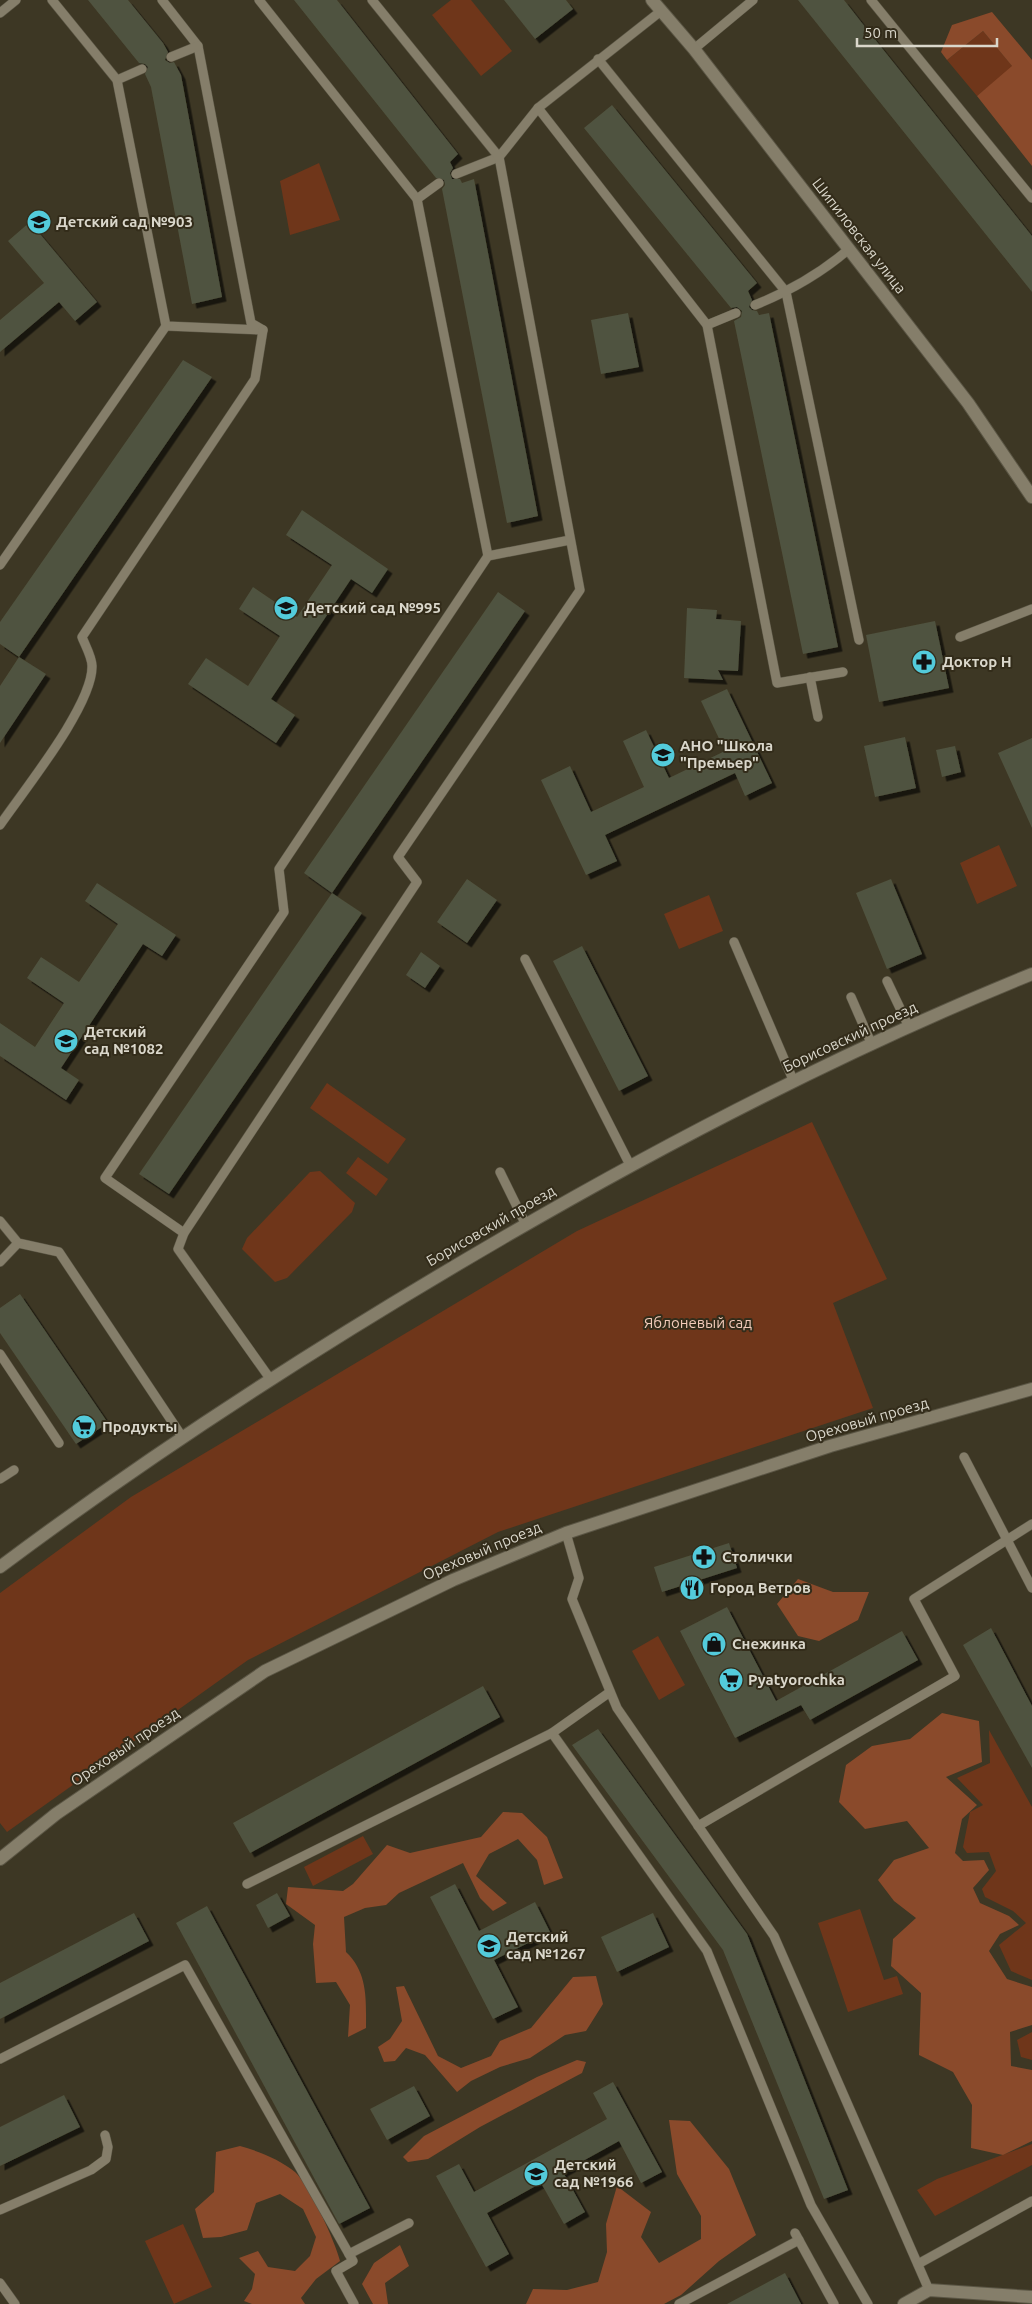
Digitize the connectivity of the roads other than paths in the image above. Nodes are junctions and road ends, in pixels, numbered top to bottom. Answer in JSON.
{"nodes":[{"id":1,"x":16,"y":0,"type":"edge"},
{"id":2,"x":52,"y":0,"type":"edge"},
{"id":3,"x":162,"y":0,"type":"edge"},
{"id":4,"x":259,"y":0,"type":"edge"},
{"id":5,"x":372,"y":0,"type":"edge"},
{"id":6,"x":652,"y":0,"type":"edge"},
{"id":7,"x":753,"y":0,"type":"edge"},
{"id":8,"x":871,"y":0,"type":"edge"},
{"id":9,"x":660,"y":11,"type":"junction"},
{"id":10,"x":0,"y":13,"type":"edge"},
{"id":11,"x":198,"y":46,"type":"junction"},
{"id":12,"x":694,"y":49,"type":"junction"},
{"id":13,"x":171,"y":57,"type":"dead end"},
{"id":14,"x":598,"y":59,"type":"junction"},
{"id":15,"x":142,"y":69,"type":"dead end"},
{"id":16,"x":117,"y":80,"type":"junction"},
{"id":17,"x":538,"y":108,"type":"junction"},
{"id":18,"x":499,"y":157,"type":"junction"},
{"id":19,"x":456,"y":174,"type":"dead end"},
{"id":20,"x":439,"y":183,"type":"dead end"},
{"id":21,"x":1032,"y":198,"type":"edge"},
{"id":22,"x":417,"y":199,"type":"junction"},
{"id":23,"x":849,"y":249,"type":"junction"},
{"id":24,"x":786,"y":292,"type":"junction"},
{"id":25,"x":754,"y":305,"type":"dead end"},
{"id":26,"x":736,"y":313,"type":"dead end"},
{"id":27,"x":707,"y":325,"type":"junction"},
{"id":28,"x":166,"y":326,"type":"junction"},
{"id":29,"x":263,"y":330,"type":"junction"},
{"id":30,"x":1032,"y":497,"type":"edge"},
{"id":31,"x":570,"y":540,"type":"junction"},
{"id":32,"x":488,"y":556,"type":"junction"},
{"id":33,"x":0,"y":565,"type":"edge"},
{"id":34,"x":1032,"y":609,"type":"edge"},
{"id":35,"x":960,"y":637,"type":"dead end"},
{"id":36,"x":859,"y":640,"type":"dead end"},
{"id":37,"x":843,"y":672,"type":"dead end"},
{"id":38,"x":810,"y":677,"type":"junction"},
{"id":39,"x":818,"y":717,"type":"dead end"},
{"id":40,"x":0,"y":825,"type":"edge"},
{"id":41,"x":734,"y":942,"type":"dead end"},
{"id":42,"x":525,"y":959,"type":"dead end"},
{"id":43,"x":1032,"y":974,"type":"edge"},
{"id":44,"x":887,"y":981,"type":"dead end"},
{"id":45,"x":851,"y":997,"type":"dead end"},
{"id":46,"x":909,"y":1027,"type":"junction"},
{"id":47,"x":872,"y":1045,"type":"junction"},
{"id":48,"x":794,"y":1082,"type":"junction"},
{"id":49,"x":630,"y":1164,"type":"junction"},
{"id":50,"x":500,"y":1172,"type":"dead end"},
{"id":51,"x":0,"y":1221,"type":"edge"},
{"id":52,"x":526,"y":1224,"type":"junction"},
{"id":53,"x":184,"y":1233,"type":"junction"},
{"id":54,"x":18,"y":1243,"type":"junction"},
{"id":55,"x":0,"y":1262,"type":"edge"},
{"id":56,"x":0,"y":1354,"type":"edge"},
{"id":57,"x":271,"y":1380,"type":"junction"},
{"id":58,"x":1032,"y":1389,"type":"edge"},
{"id":59,"x":183,"y":1438,"type":"junction"},
{"id":60,"x":59,"y":1443,"type":"dead end"},
{"id":61,"x":964,"y":1456,"type":"dead end"},
{"id":62,"x":14,"y":1470,"type":"dead end"},
{"id":63,"x":0,"y":1479,"type":"edge"},
{"id":64,"x":1032,"y":1524,"type":"edge"},
{"id":65,"x":566,"y":1533,"type":"junction"},
{"id":66,"x":1007,"y":1538,"type":"junction"},
{"id":67,"x":0,"y":1567,"type":"edge"},
{"id":68,"x":1032,"y":1588,"type":"edge"},
{"id":69,"x":610,"y":1692,"type":"junction"},
{"id":70,"x":552,"y":1733,"type":"junction"},
{"id":71,"x":698,"y":1826,"type":"junction"},
{"id":72,"x":0,"y":1859,"type":"edge"},
{"id":73,"x":247,"y":1884,"type":"dead end"},
{"id":74,"x":0,"y":2059,"type":"edge"},
{"id":75,"x":105,"y":2135,"type":"dead end"},
{"id":76,"x":1032,"y":2201,"type":"edge"},
{"id":77,"x":0,"y":2210,"type":"edge"},
{"id":78,"x":409,"y":2223,"type":"dead end"},
{"id":79,"x":349,"y":2254,"type":"junction"},
{"id":80,"x":918,"y":2264,"type":"junction"},
{"id":81,"x":0,"y":2283,"type":"edge"},
{"id":82,"x":930,"y":2290,"type":"junction"},
{"id":83,"x":1032,"y":2297,"type":"edge"},
{"id":84,"x":15,"y":2304,"type":"edge"},
{"id":85,"x":354,"y":2304,"type":"edge"},
{"id":86,"x":679,"y":2304,"type":"edge"},
{"id":87,"x":834,"y":2304,"type":"edge"},
{"id":88,"x":868,"y":2304,"type":"edge"},
{"id":89,"x":904,"y":2304,"type":"edge"}],
"edges":[{"from":1,"to":10,"type":"lane"},
{"from":2,"to":16,"type":"lane"},
{"from":3,"to":11,"type":"lane"},
{"from":4,"to":22,"type":"lane"},
{"from":5,"to":18,"type":"lane"},
{"from":6,"to":9,"type":"street","name":"Шипиловская улица"},
{"from":7,"to":12,"type":"lane"},
{"from":8,"to":21,"type":"lane"},
{"from":9,"to":12,"type":"street","name":"Шипиловская улица"},
{"from":9,"to":14,"type":"lane"},
{"from":11,"to":13,"type":"lane"},
{"from":11,"to":29,"type":"lane"},
{"from":12,"to":23,"type":"street","name":"Шипиловская улица"},
{"from":14,"to":17,"type":"lane"},
{"from":14,"to":24,"type":"lane"},
{"from":15,"to":16,"type":"lane"},
{"from":16,"to":28,"type":"lane"},
{"from":17,"to":18,"type":"lane"},
{"from":17,"to":27,"type":"lane"},
{"from":18,"to":19,"type":"lane"},
{"from":18,"to":31,"type":"lane"},
{"from":20,"to":22,"type":"lane"},
{"from":22,"to":32,"type":"lane"},
{"from":23,"to":24,"type":"lane"},
{"from":23,"to":30,"type":"street","name":"Шипиловская улица"},
{"from":24,"to":25,"type":"lane"},
{"from":24,"to":36,"type":"lane"},
{"from":26,"to":27,"type":"lane"},
{"from":27,"to":38,"type":"lane"},
{"from":28,"to":29,"type":"lane"},
{"from":28,"to":33,"type":"lane"},
{"from":29,"to":40,"type":"lane"},
{"from":31,"to":32,"type":"lane"},
{"from":31,"to":53,"type":"lane"},
{"from":32,"to":53,"type":"lane"},
{"from":34,"to":35,"type":"lane"},
{"from":37,"to":38,"type":"lane"},
{"from":38,"to":39,"type":"lane"},
{"from":41,"to":48,"type":"lane"},
{"from":42,"to":49,"type":"lane"},
{"from":43,"to":46,"type":"street","name":"Борисовский проезд"},
{"from":44,"to":46,"type":"lane"},
{"from":45,"to":47,"type":"lane"},
{"from":46,"to":47,"type":"street","name":"Борисовский проезд"},
{"from":47,"to":48,"type":"street","name":"Борисовский проезд"},
{"from":48,"to":49,"type":"street","name":"Борисовский проезд"},
{"from":49,"to":52,"type":"street","name":"Борисовский проезд"},
{"from":50,"to":52,"type":"lane"},
{"from":51,"to":54,"type":"lane"},
{"from":52,"to":57,"type":"street","name":"Борисовский проезд"},
{"from":53,"to":57,"type":"lane"},
{"from":54,"to":55,"type":"lane"},
{"from":54,"to":59,"type":"lane"},
{"from":56,"to":60,"type":"lane"},
{"from":57,"to":59,"type":"street","name":"Борисовский проезд"},
{"from":58,"to":65,"type":"street","name":"Ореховый проезд"},
{"from":59,"to":67,"type":"street","name":"Борисовский проезд"},
{"from":61,"to":66,"type":"lane"},
{"from":62,"to":63,"type":"lane"},
{"from":64,"to":66,"type":"lane"},
{"from":65,"to":69,"type":"lane"},
{"from":65,"to":72,"type":"street","name":"Ореховый проезд"},
{"from":66,"to":68,"type":"lane"},
{"from":66,"to":71,"type":"lane"},
{"from":69,"to":70,"type":"lane"},
{"from":69,"to":71,"type":"lane"},
{"from":70,"to":73,"type":"lane"},
{"from":70,"to":88,"type":"lane"},
{"from":71,"to":80,"type":"lane"},
{"from":74,"to":79,"type":"lane"},
{"from":75,"to":77,"type":"lane"},
{"from":76,"to":80,"type":"lane"},
{"from":78,"to":79,"type":"lane"},
{"from":79,"to":85,"type":"lane"},
{"from":80,"to":82,"type":"lane"},
{"from":81,"to":84,"type":"lane"},
{"from":82,"to":83,"type":"street"},
{"from":82,"to":89,"type":"street"},
{"from":86,"to":87,"type":"lane"}]}
